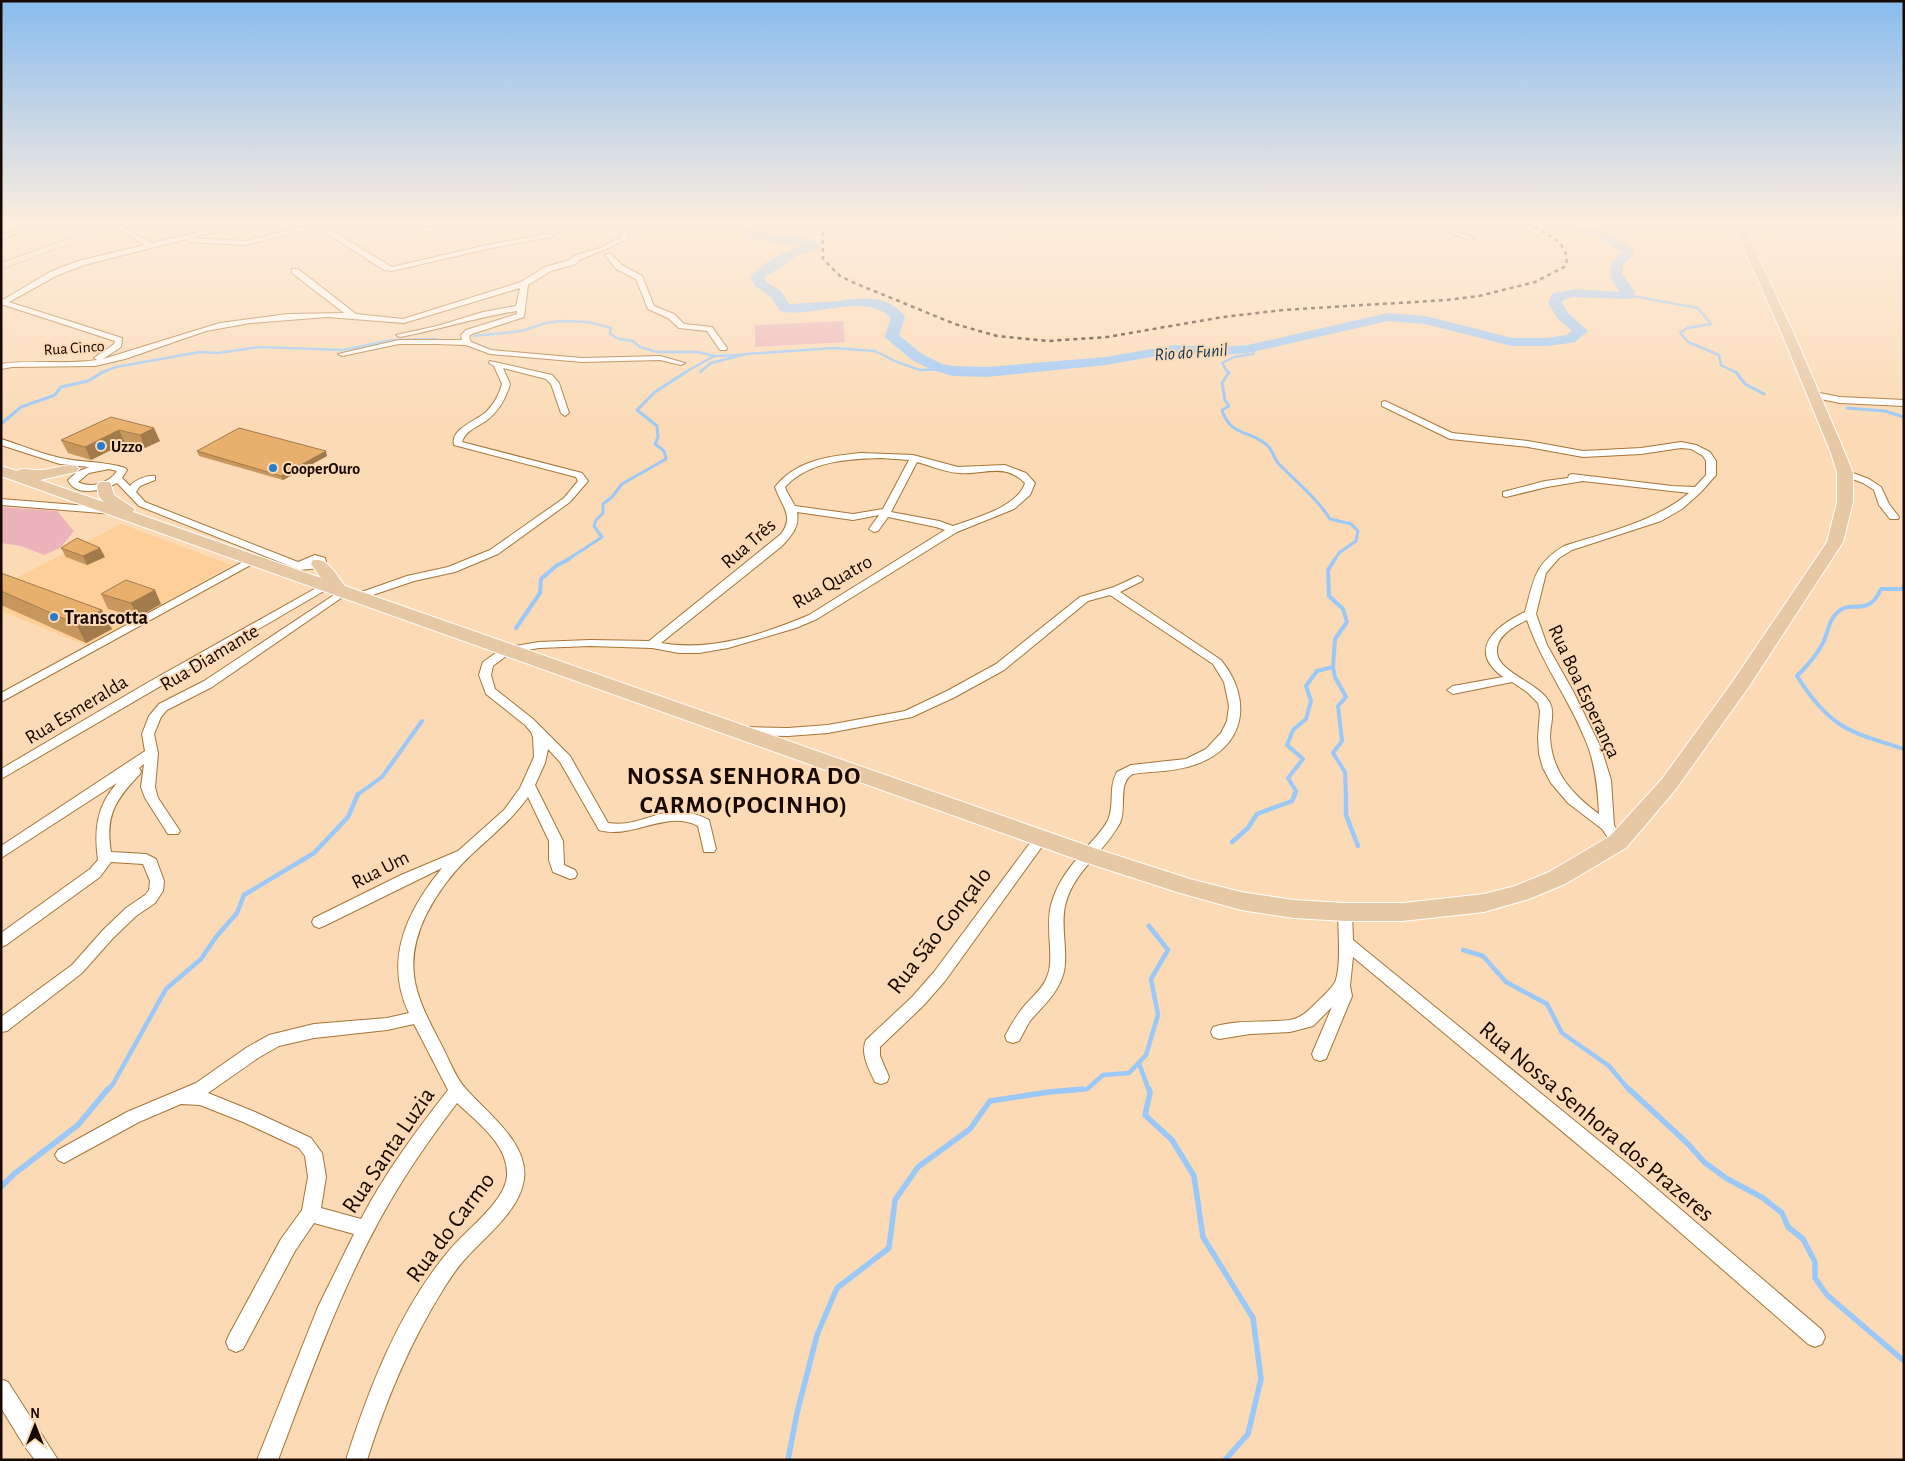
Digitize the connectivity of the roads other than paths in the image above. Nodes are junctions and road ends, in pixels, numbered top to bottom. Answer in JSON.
{"nodes":[{"id":1,"x":22,"y":292,"type":"edge"},
{"id":2,"x":322,"y":292,"type":"edge"},
{"id":3,"x":497,"y":292,"type":"edge"},
{"id":4,"x":523,"y":292,"type":"edge"},
{"id":5,"x":645,"y":292,"type":"edge"},
{"id":6,"x":1768,"y":292,"type":"edge"},
{"id":7,"x":2,"y":304,"type":"edge"},
{"id":8,"x":520,"y":308,"type":"junction"},
{"id":9,"x":353,"y":316,"type":"junction"},
{"id":10,"x":400,"y":335,"type":"dead end"},
{"id":11,"x":467,"y":343,"type":"junction"},
{"id":12,"x":723,"y":348,"type":"dead end"},
{"id":13,"x":490,"y":352,"type":"junction"},
{"id":14,"x":342,"y":354,"type":"dead end"},
{"id":15,"x":681,"y":363,"type":"dead end"},
{"id":16,"x":62,"y":364,"type":"junction"},
{"id":17,"x":498,"y":365,"type":"junction"},
{"id":18,"x":1,"y":367,"type":"edge"},
{"id":19,"x":1814,"y":395,"type":"junction"},
{"id":20,"x":1904,"y":403,"type":"edge"},
{"id":21,"x":1385,"y":404,"type":"dead end"},
{"id":22,"x":565,"y":412,"type":"dead end"},
{"id":23,"x":1,"y":442,"type":"edge"},
{"id":24,"x":914,"y":458,"type":"junction"},
{"id":25,"x":106,"y":466,"type":"junction"},
{"id":26,"x":70,"y":468,"type":"junction"},
{"id":27,"x":1,"y":470,"type":"edge"},
{"id":28,"x":1845,"y":473,"type":"junction"},
{"id":29,"x":1572,"y":477,"type":"dead end"},
{"id":30,"x":152,"y":478,"type":"dead end"},
{"id":31,"x":1583,"y":478,"type":"junction"},
{"id":32,"x":1698,"y":490,"type":"junction"},
{"id":33,"x":130,"y":492,"type":"junction"},
{"id":34,"x":112,"y":493,"type":"junction"},
{"id":35,"x":1506,"y":494,"type":"dead end"},
{"id":36,"x":1,"y":502,"type":"edge"},
{"id":37,"x":791,"y":509,"type":"junction"},
{"id":38,"x":886,"y":512,"type":"junction"},
{"id":39,"x":1894,"y":517,"type":"dead end"},
{"id":40,"x":874,"y":529,"type":"dead end"},
{"id":41,"x":953,"y":530,"type":"junction"},
{"id":42,"x":252,"y":560,"type":"junction"},
{"id":43,"x":309,"y":563,"type":"joint"},
{"id":44,"x":1138,"y":579,"type":"dead end"},
{"id":45,"x":341,"y":591,"type":"junction"},
{"id":46,"x":1111,"y":591,"type":"junction"},
{"id":47,"x":1530,"y":614,"type":"junction"},
{"id":48,"x":652,"y":645,"type":"junction"},
{"id":49,"x":507,"y":650,"type":"junction"},
{"id":50,"x":1515,"y":678,"type":"junction"},
{"id":51,"x":1453,"y":690,"type":"dead end"},
{"id":52,"x":1,"y":698,"type":"edge"},
{"id":53,"x":537,"y":730,"type":"junction"},
{"id":54,"x":736,"y":731,"type":"junction"},
{"id":55,"x":152,"y":753,"type":"junction"},
{"id":56,"x":1,"y":775,"type":"edge"},
{"id":57,"x":529,"y":786,"type":"junction"},
{"id":58,"x":173,"y":831,"type":"dead end"},
{"id":59,"x":1613,"y":834,"type":"junction"},
{"id":60,"x":1041,"y":838,"type":"junction"},
{"id":61,"x":708,"y":849,"type":"dead end"},
{"id":62,"x":1,"y":853,"type":"edge"},
{"id":63,"x":462,"y":855,"type":"junction"},
{"id":64,"x":1089,"y":855,"type":"junction"},
{"id":65,"x":104,"y":857,"type":"junction"},
{"id":66,"x":570,"y":874,"type":"dead end"},
{"id":67,"x":1344,"y":912,"type":"junction"},
{"id":68,"x":319,"y":922,"type":"dead end"},
{"id":69,"x":1,"y":941,"type":"edge"},
{"id":70,"x":1347,"y":943,"type":"junction"},
{"id":71,"x":1342,"y":986,"type":"junction"},
{"id":72,"x":418,"y":1017,"type":"junction"},
{"id":73,"x":1,"y":1026,"type":"edge"},
{"id":74,"x":1219,"y":1032,"type":"dead end"},
{"id":75,"x":1013,"y":1036,"type":"dead end"},
{"id":76,"x":1320,"y":1054,"type":"dead end"},
{"id":77,"x":881,"y":1076,"type":"dead end"},
{"id":78,"x":457,"y":1091,"type":"junction"},
{"id":79,"x":180,"y":1098,"type":"junction"},
{"id":80,"x":64,"y":1155,"type":"dead end"},
{"id":81,"x":310,"y":1214,"type":"junction"},
{"id":82,"x":364,"y":1228,"type":"junction"},
{"id":83,"x":1815,"y":1337,"type":"dead end"},
{"id":84,"x":236,"y":1342,"type":"dead end"},
{"id":85,"x":1,"y":1389,"type":"edge"},
{"id":86,"x":48,"y":1460,"type":"edge"},
{"id":87,"x":267,"y":1460,"type":"edge"},
{"id":88,"x":356,"y":1460,"type":"edge"}],
"edges":[{"from":1,"to":7,"type":"street"},
{"from":2,"to":9,"type":"street"},
{"from":3,"to":9,"type":"street","name":"Rua Cinco"},
{"from":4,"to":8,"type":"street"},
{"from":5,"to":12,"type":"street"},
{"from":6,"to":19,"type":"main road"},
{"from":7,"to":16,"type":"street"},
{"from":8,"to":10,"type":"street"},
{"from":8,"to":11,"type":"street"},
{"from":9,"to":16,"type":"street","name":"Rua Cinco"},
{"from":11,"to":13,"type":"street"},
{"from":11,"to":14,"type":"street"},
{"from":13,"to":15,"type":"street"},
{"from":13,"to":17,"type":"street"},
{"from":16,"to":18,"type":"street","name":"Rua Cinco"},
{"from":17,"to":22,"type":"street"},
{"from":17,"to":45,"type":"street"},
{"from":19,"to":20,"type":"street"},
{"from":19,"to":28,"type":"main road"},
{"from":21,"to":32,"type":"street","name":"Rua Boa Esperança"},
{"from":23,"to":26,"type":"street"},
{"from":24,"to":37,"type":"street","name":"Rua Três"},
{"from":24,"to":38,"type":"street"},
{"from":24,"to":41,"type":"street","name":"Rua Quatro"},
{"from":25,"to":26,"type":"street"},
{"from":25,"to":26,"type":"street"},
{"from":25,"to":34,"type":"street"},
{"from":26,"to":27,"type":"main road"},
{"from":26,"to":34,"type":"street"},
{"from":27,"to":34,"type":"main road"},
{"from":28,"to":39,"type":"street"},
{"from":28,"to":59,"type":"main road"},
{"from":29,"to":31,"type":"street"},
{"from":30,"to":33,"type":"street"},
{"from":31,"to":32,"type":"street"},
{"from":31,"to":35,"type":"street"},
{"from":32,"to":47,"type":"street","name":"Rua Boa Esperança"},
{"from":33,"to":34,"type":"street"},
{"from":33,"to":34,"type":"street"},
{"from":33,"to":43,"type":"street"},
{"from":34,"to":36,"type":"street"},
{"from":34,"to":42,"type":"main road"},
{"from":37,"to":38,"type":"street"},
{"from":37,"to":48,"type":"street","name":"Rua Três"},
{"from":38,"to":40,"type":"street"},
{"from":38,"to":41,"type":"street"},
{"from":41,"to":48,"type":"street","name":"Rua Quatro"},
{"from":42,"to":45,"type":"main road"},
{"from":42,"to":52,"type":"street"},
{"from":43,"to":45,"type":"main road"},
{"from":44,"to":46,"type":"street"},
{"from":45,"to":49,"type":"main road"},
{"from":45,"to":55,"type":"street","name":"Rua Diamante"},
{"from":45,"to":56,"type":"street","name":"Rua Esmeralda"},
{"from":46,"to":54,"type":"street"},
{"from":46,"to":64,"type":"street"},
{"from":47,"to":50,"type":"street"},
{"from":47,"to":59,"type":"street","name":"Rua Boa Esperança"},
{"from":48,"to":49,"type":"street","name":"Rua Quatro"},
{"from":49,"to":53,"type":"street"},
{"from":49,"to":54,"type":"main road"},
{"from":50,"to":51,"type":"street"},
{"from":50,"to":59,"type":"street"},
{"from":53,"to":57,"type":"street","name":"Rua Santa Luzia"},
{"from":53,"to":61,"type":"street"},
{"from":54,"to":60,"type":"main road"},
{"from":55,"to":58,"type":"street","name":"Rua Diamante"},
{"from":55,"to":62,"type":"street"},
{"from":55,"to":65,"type":"street"},
{"from":57,"to":63,"type":"street","name":"Rua Santa Luzia"},
{"from":57,"to":66,"type":"street"},
{"from":59,"to":67,"type":"main road"},
{"from":60,"to":64,"type":"main road"},
{"from":60,"to":77,"type":"street","name":"Rua São Gonçalo"},
{"from":63,"to":68,"type":"street","name":"Rua Um"},
{"from":63,"to":72,"type":"street","name":"Rua Santa Luzia"},
{"from":64,"to":67,"type":"main road"},
{"from":64,"to":75,"type":"street"},
{"from":65,"to":69,"type":"street"},
{"from":65,"to":73,"type":"street"},
{"from":67,"to":70,"type":"street"},
{"from":70,"to":71,"type":"street"},
{"from":70,"to":83,"type":"street","name":"Rua Nossa Senhora dos Prazeres"},
{"from":71,"to":74,"type":"street"},
{"from":71,"to":76,"type":"street"},
{"from":72,"to":78,"type":"street","name":"Rua Santa Luzia"},
{"from":72,"to":79,"type":"street"},
{"from":78,"to":82,"type":"street","name":"Rua Santa Luzia"},
{"from":78,"to":88,"type":"street","name":"Rua do Carmo"},
{"from":79,"to":80,"type":"street"},
{"from":79,"to":81,"type":"street"},
{"from":81,"to":82,"type":"street"},
{"from":81,"to":84,"type":"street"},
{"from":82,"to":87,"type":"street","name":"Rua Santa Luzia"},
{"from":85,"to":86,"type":"street"}]}
